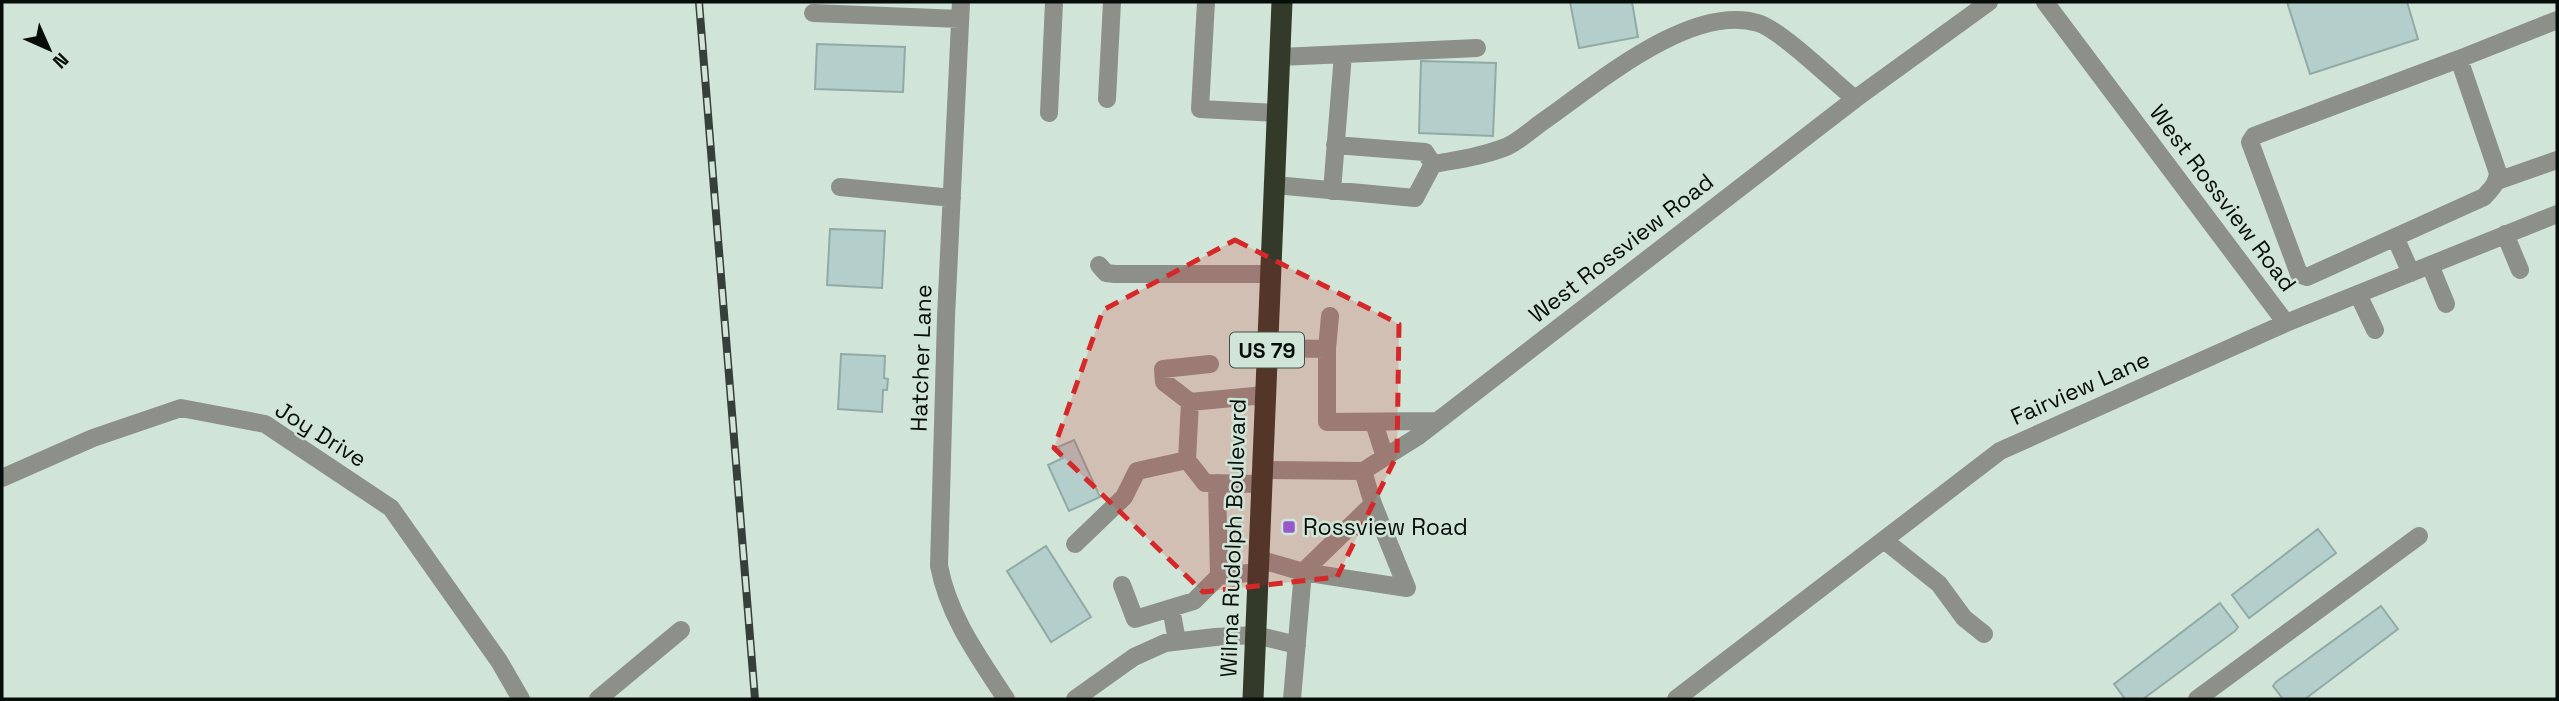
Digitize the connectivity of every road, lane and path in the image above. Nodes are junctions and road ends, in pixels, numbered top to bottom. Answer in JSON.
{"nodes":[{"id":1,"x":1054,"y":2,"type":"edge"},
{"id":2,"x":1112,"y":2,"type":"edge"},
{"id":3,"x":1206,"y":2,"type":"edge"},
{"id":4,"x":1282,"y":2,"type":"edge"},
{"id":5,"x":1989,"y":2,"type":"edge"},
{"id":6,"x":2045,"y":2,"type":"edge"},
{"id":7,"x":960,"y":10,"type":"edge"},
{"id":8,"x":813,"y":13,"type":"dead end"},
{"id":9,"x":2557,"y":20,"type":"edge"},
{"id":10,"x":1477,"y":48,"type":"dead end"},
{"id":11,"x":1343,"y":54,"type":"junction"},
{"id":12,"x":1280,"y":57,"type":"junction"},
{"id":13,"x":2459,"y":59,"type":"junction"},
{"id":14,"x":1107,"y":99,"type":"dead end"},
{"id":15,"x":1855,"y":99,"type":"junction"},
{"id":16,"x":1049,"y":113,"type":"dead end"},
{"id":17,"x":1278,"y":113,"type":"junction"},
{"id":18,"x":1335,"y":145,"type":"junction"},
{"id":19,"x":2557,"y":160,"type":"edge"},
{"id":20,"x":1433,"y":164,"type":"junction"},
{"id":21,"x":2497,"y":181,"type":"junction"},
{"id":22,"x":1275,"y":185,"type":"junction"},
{"id":23,"x":840,"y":187,"type":"dead end"},
{"id":24,"x":1332,"y":191,"type":"junction"},
{"id":25,"x":952,"y":198,"type":"junction"},
{"id":26,"x":2557,"y":214,"type":"edge"},
{"id":27,"x":2505,"y":234,"type":"junction"},
{"id":28,"x":2395,"y":237,"type":"junction"},
{"id":29,"x":1100,"y":265,"type":"dead end"},
{"id":30,"x":2430,"y":265,"type":"junction"},
{"id":31,"x":2520,"y":270,"type":"dead end"},
{"id":32,"x":2411,"y":273,"type":"junction"},
{"id":33,"x":1271,"y":274,"type":"junction"},
{"id":34,"x":2358,"y":294,"type":"junction"},
{"id":35,"x":2446,"y":304,"type":"dead end"},
{"id":36,"x":1330,"y":316,"type":"dead end"},
{"id":37,"x":2286,"y":323,"type":"junction"},
{"id":38,"x":2375,"y":330,"type":"dead end"},
{"id":39,"x":1268,"y":348,"type":"junction"},
{"id":40,"x":1327,"y":349,"type":"junction"},
{"id":41,"x":1210,"y":364,"type":"dead end"},
{"id":42,"x":1265,"y":395,"type":"junction"},
{"id":43,"x":1190,"y":402,"type":"junction"},
{"id":44,"x":1437,"y":421,"type":"junction"},
{"id":45,"x":1374,"y":423,"type":"junction"},
{"id":46,"x":1385,"y":457,"type":"junction"},
{"id":47,"x":1187,"y":460,"type":"junction"},
{"id":48,"x":1363,"y":471,"type":"junction"},
{"id":49,"x":1262,"y":477,"type":"junction"},
{"id":50,"x":2,"y":478,"type":"edge"},
{"id":51,"x":1217,"y":483,"type":"junction"},
{"id":52,"x":1373,"y":504,"type":"junction"},
{"id":53,"x":2418,"y":536,"type":"dead end"},
{"id":54,"x":1884,"y":540,"type":"junction"},
{"id":55,"x":1075,"y":544,"type":"dead end"},
{"id":56,"x":1258,"y":566,"type":"junction"},
{"id":57,"x":1303,"y":572,"type":"junction"},
{"id":58,"x":1219,"y":576,"type":"junction"},
{"id":59,"x":1122,"y":585,"type":"dead end"},
{"id":60,"x":1171,"y":608,"type":"junction"},
{"id":61,"x":681,"y":630,"type":"dead end"},
{"id":62,"x":1984,"y":634,"type":"dead end"},
{"id":63,"x":1256,"y":635,"type":"junction"},
{"id":64,"x":1177,"y":641,"type":"junction"},
{"id":65,"x":1297,"y":645,"type":"junction"},
{"id":66,"x":521,"y":699,"type":"edge"},
{"id":67,"x":597,"y":699,"type":"edge"},
{"id":68,"x":1006,"y":699,"type":"edge"},
{"id":69,"x":1074,"y":699,"type":"edge"},
{"id":70,"x":1253,"y":699,"type":"edge"},
{"id":71,"x":1292,"y":699,"type":"edge"},
{"id":72,"x":1676,"y":699,"type":"edge"},
{"id":73,"x":2197,"y":699,"type":"edge"}],
"edges":[{"from":1,"to":16,"type":"street"},
{"from":2,"to":14,"type":"street"},
{"from":3,"to":17,"type":"street"},
{"from":4,"to":12,"type":"highway","name":"Wilma Rudolph Boulevard","number":"US 79"},
{"from":5,"to":15,"type":"street","name":"West Rossview Road"},
{"from":6,"to":37,"type":"street","name":"West Rossview Road"},
{"from":7,"to":8,"type":"street"},
{"from":7,"to":25,"type":"street","name":"Hatcher Lane"},
{"from":9,"to":13,"type":"street"},
{"from":10,"to":11,"type":"street"},
{"from":11,"to":12,"type":"street"},
{"from":11,"to":18,"type":"street"},
{"from":12,"to":17,"type":"highway","name":"Wilma Rudolph Boulevard","number":"US 79"},
{"from":13,"to":21,"type":"street"},
{"from":13,"to":28,"type":"street"},
{"from":15,"to":20,"type":"street"},
{"from":15,"to":44,"type":"street","name":"West Rossview Road"},
{"from":17,"to":22,"type":"highway","name":"Wilma Rudolph Boulevard","number":"US 79"},
{"from":18,"to":20,"type":"street"},
{"from":18,"to":24,"type":"street"},
{"from":19,"to":21,"type":"street"},
{"from":20,"to":24,"type":"street"},
{"from":21,"to":28,"type":"street"},
{"from":22,"to":24,"type":"street"},
{"from":22,"to":33,"type":"highway","name":"Wilma Rudolph Boulevard","number":"US 79"},
{"from":23,"to":25,"type":"street"},
{"from":25,"to":68,"type":"street","name":"Hatcher Lane"},
{"from":26,"to":27,"type":"street","name":"Fairview Lane"},
{"from":27,"to":30,"type":"street","name":"Fairview Lane"},
{"from":27,"to":31,"type":"street"},
{"from":28,"to":32,"type":"street"},
{"from":29,"to":33,"type":"street"},
{"from":30,"to":32,"type":"street","name":"Fairview Lane"},
{"from":30,"to":35,"type":"street"},
{"from":32,"to":34,"type":"street","name":"Fairview Lane"},
{"from":33,"to":39,"type":"highway","name":"Wilma Rudolph Boulevard","number":"US 79"},
{"from":34,"to":37,"type":"street","name":"Fairview Lane"},
{"from":34,"to":38,"type":"street"},
{"from":36,"to":40,"type":"street"},
{"from":37,"to":54,"type":"street","name":"Fairview Lane"},
{"from":39,"to":40,"type":"street"},
{"from":39,"to":42,"type":"highway","name":"Wilma Rudolph Boulevard","number":"US 79"},
{"from":40,"to":45,"type":"street"},
{"from":41,"to":43,"type":"street"},
{"from":42,"to":43,"type":"street"},
{"from":42,"to":49,"type":"highway","name":"Wilma Rudolph Boulevard","number":"US 79"},
{"from":43,"to":47,"type":"street"},
{"from":44,"to":45,"type":"street"},
{"from":44,"to":46,"type":"street","name":"West Rossview Road"},
{"from":45,"to":46,"type":"street"},
{"from":46,"to":48,"type":"street","name":"West Rossview Road"},
{"from":47,"to":51,"type":"street"},
{"from":47,"to":55,"type":"street"},
{"from":48,"to":49,"type":"street"},
{"from":48,"to":52,"type":"street"},
{"from":49,"to":51,"type":"street"},
{"from":49,"to":56,"type":"highway","name":"Wilma Rudolph Boulevard","number":"US 79"},
{"from":50,"to":66,"type":"street","name":"Joy Drive"},
{"from":51,"to":58,"type":"street"},
{"from":52,"to":57,"type":"street"},
{"from":52,"to":57,"type":"street"},
{"from":53,"to":73,"type":"street"},
{"from":54,"to":62,"type":"street"},
{"from":54,"to":72,"type":"street","name":"Fairview Lane"},
{"from":56,"to":57,"type":"street"},
{"from":56,"to":58,"type":"street"},
{"from":56,"to":63,"type":"highway","name":"Wilma Rudolph Boulevard","number":"US 79"},
{"from":57,"to":65,"type":"street"},
{"from":58,"to":60,"type":"street"},
{"from":59,"to":60,"type":"street"},
{"from":60,"to":64,"type":"street"},
{"from":61,"to":67,"type":"street"},
{"from":63,"to":64,"type":"street"},
{"from":63,"to":65,"type":"street"},
{"from":63,"to":70,"type":"highway","name":"Wilma Rudolph Boulevard","number":"US 79"},
{"from":64,"to":69,"type":"street"},
{"from":65,"to":71,"type":"street"}]}
